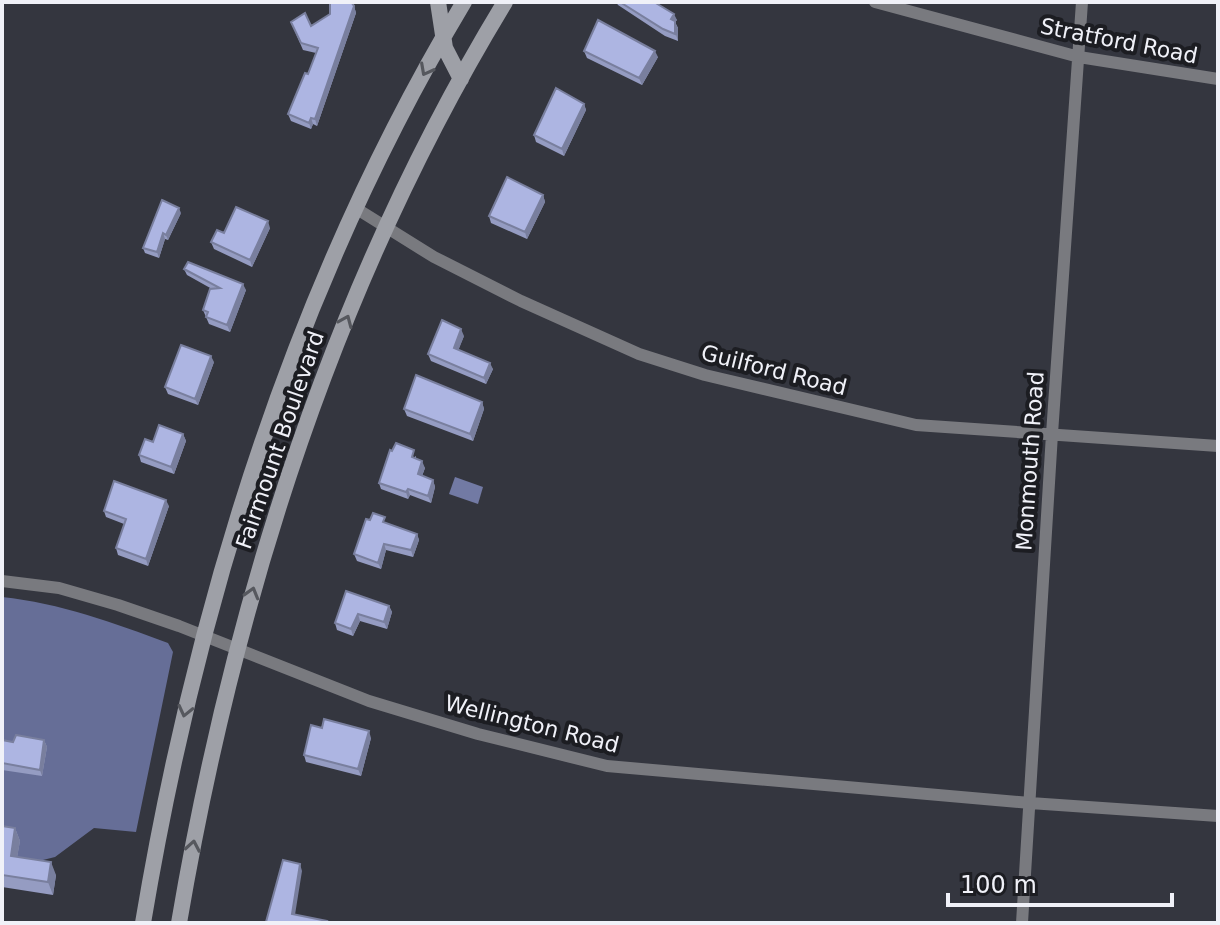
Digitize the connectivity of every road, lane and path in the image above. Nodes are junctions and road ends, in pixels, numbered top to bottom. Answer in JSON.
{"nodes":[{"id":1,"x":438,"y":2,"type":"edge"},
{"id":2,"x":464,"y":2,"type":"edge"},
{"id":3,"x":505,"y":2,"type":"edge"},
{"id":4,"x":875,"y":2,"type":"edge"},
{"id":5,"x":1082,"y":2,"type":"edge"},
{"id":6,"x":443,"y":39,"type":"junction"},
{"id":7,"x":1079,"y":57,"type":"junction"},
{"id":8,"x":461,"y":79,"type":"junction"},
{"id":9,"x":1218,"y":79,"type":"edge"},
{"id":10,"x":357,"y":209,"type":"junction"},
{"id":11,"x":386,"y":228,"type":"junction"},
{"id":12,"x":1052,"y":434,"type":"junction"},
{"id":13,"x":1218,"y":446,"type":"edge"},
{"id":14,"x":2,"y":581,"type":"edge"},
{"id":15,"x":203,"y":635,"type":"junction"},
{"id":16,"x":236,"y":648,"type":"junction"},
{"id":17,"x":1030,"y":803,"type":"junction"},
{"id":18,"x":1218,"y":816,"type":"edge"},
{"id":19,"x":143,"y":923,"type":"edge"},
{"id":20,"x":179,"y":923,"type":"edge"},
{"id":21,"x":1022,"y":923,"type":"edge"}],
"edges":[{"from":1,"to":6,"type":"main road"},
{"from":2,"to":6,"type":"main road","name":"Fairmount Boulevard"},
{"from":3,"to":8,"type":"main road","name":"Fairmount Boulevard"},
{"from":4,"to":7,"type":"street","name":"Stratford Road"},
{"from":5,"to":7,"type":"street","name":"Monmouth Road"},
{"from":6,"to":8,"type":"main road"},
{"from":6,"to":10,"type":"main road","name":"Fairmount Boulevard","one_way":true},
{"from":7,"to":9,"type":"street","name":"Stratford Road"},
{"from":7,"to":12,"type":"street","name":"Monmouth Road"},
{"from":8,"to":11,"type":"main road","name":"Fairmount Boulevard"},
{"from":10,"to":11,"type":"street","name":"Guilford Road"},
{"from":10,"to":15,"type":"main road","name":"Fairmount Boulevard"},
{"from":11,"to":12,"type":"street","name":"Guilford Road"},
{"from":16,"to":11,"type":"main road","name":"Fairmount Boulevard","one_way":true},
{"from":12,"to":13,"type":"street","name":"Guilford Road"},
{"from":12,"to":17,"type":"street","name":"Monmouth Road"},
{"from":14,"to":15,"type":"street","name":"Wellington Road"},
{"from":15,"to":16,"type":"street","name":"Wellington Road"},
{"from":15,"to":19,"type":"main road","name":"Fairmount Boulevard","one_way":true},
{"from":16,"to":17,"type":"street","name":"Wellington Road"},
{"from":20,"to":16,"type":"main road","name":"Fairmount Boulevard","one_way":true},
{"from":17,"to":18,"type":"street","name":"Wellington Road"},
{"from":17,"to":21,"type":"street","name":"Monmouth Road"}]}
